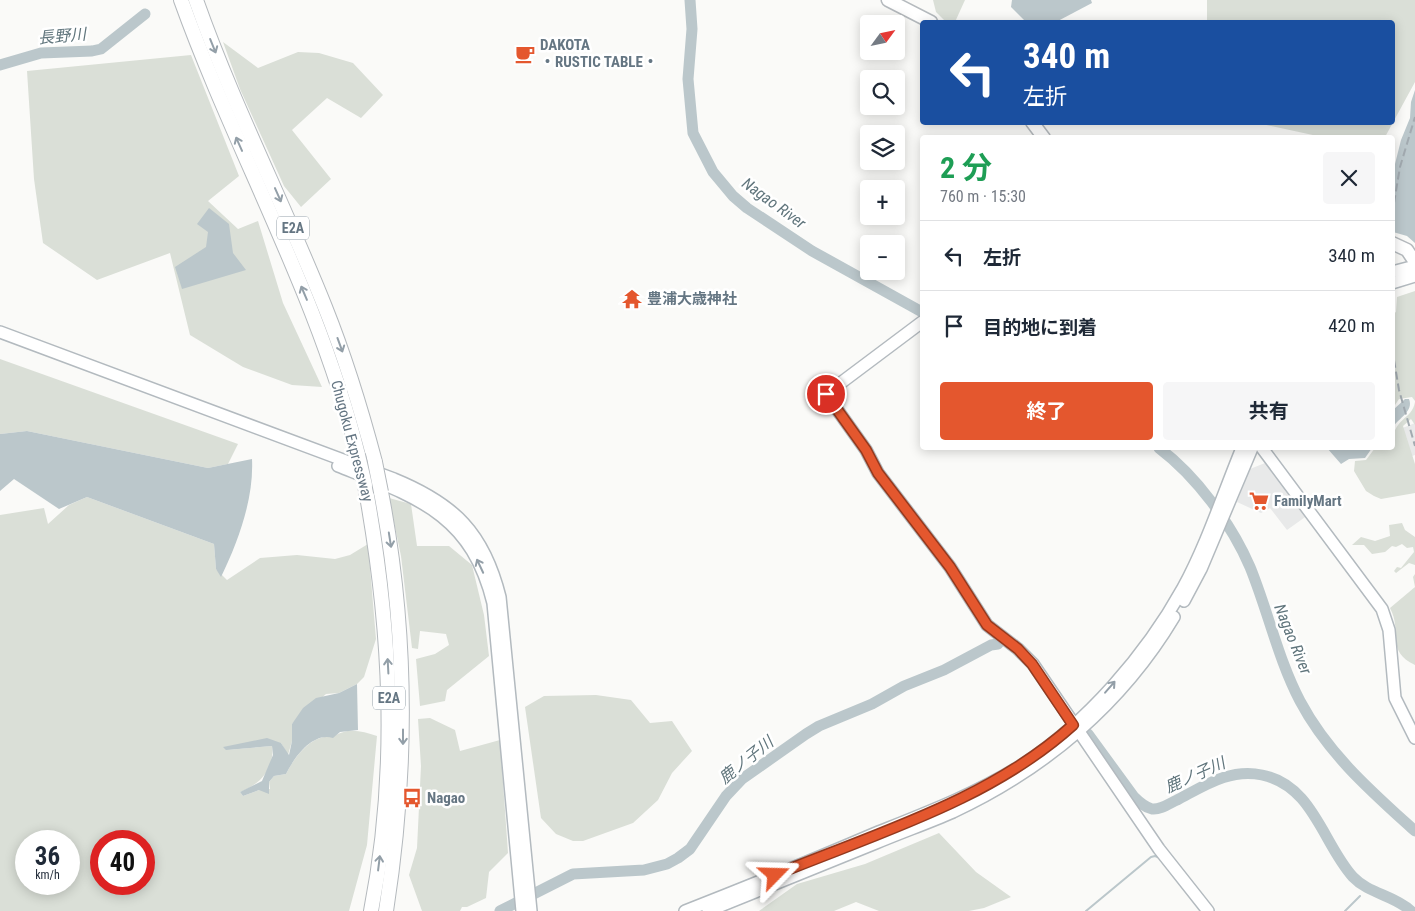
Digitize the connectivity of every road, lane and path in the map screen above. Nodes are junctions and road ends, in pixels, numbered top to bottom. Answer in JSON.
{"nodes":[{"id":1,"x":181,"y":0,"type":"edge"},
{"id":2,"x":196,"y":0,"type":"edge"},
{"id":3,"x":888,"y":0,"type":"edge"},
{"id":4,"x":927,"y":20,"type":"edge"},
{"id":5,"x":1395,"y":244,"type":"edge"},
{"id":6,"x":1415,"y":262,"type":"edge"},
{"id":7,"x":1415,"y":266,"type":"edge"},
{"id":8,"x":1395,"y":271,"type":"edge"},
{"id":9,"x":1415,"y":276,"type":"edge"},
{"id":10,"x":1395,"y":281,"type":"edge"},
{"id":11,"x":920,"y":324,"type":"edge"},
{"id":12,"x":0,"y":332,"type":"edge"},
{"id":13,"x":0,"y":340,"type":"edge"},
{"id":14,"x":1241,"y":450,"type":"edge"},
{"id":15,"x":1251,"y":450,"type":"edge"},
{"id":16,"x":1263,"y":450,"type":"edge"},
{"id":17,"x":1229,"y":492,"type":"junction"},
{"id":18,"x":1076,"y":729,"type":"junction"},
{"id":19,"x":1415,"y":738,"type":"edge"},
{"id":20,"x":521,"y":856,"type":"junction"},
{"id":21,"x":371,"y":911,"type":"edge"},
{"id":22,"x":386,"y":911,"type":"edge"},
{"id":23,"x":522,"y":911,"type":"edge"},
{"id":24,"x":531,"y":911,"type":"edge"},
{"id":25,"x":685,"y":911,"type":"edge"},
{"id":26,"x":708,"y":911,"type":"edge"},
{"id":27,"x":1208,"y":911,"type":"edge"}],
"edges":[{"from":21,"to":1,"type":"highway","name":"Chugoku Expressway","number":"E2A","one_way":true,"bridge":true},
{"from":2,"to":22,"type":"highway","name":"Chugoku Expressway","number":"E2A","one_way":true,"bridge":true},
{"from":3,"to":4,"type":"main road"},
{"from":5,"to":6,"type":"main road"},
{"from":7,"to":8,"type":"street"},
{"from":9,"to":10,"type":"street"},
{"from":11,"to":18,"type":"street"},
{"from":12,"to":20,"type":"street"},
{"from":20,"to":13,"type":"street","one_way":true},
{"from":14,"to":17,"type":"street"},
{"from":15,"to":17,"type":"street"},
{"from":16,"to":19,"type":"street"},
{"from":17,"to":18,"type":"street"},
{"from":18,"to":25,"type":"street"},
{"from":18,"to":26,"type":"street"},
{"from":18,"to":27,"type":"street"},
{"from":20,"to":23,"type":"street"},
{"from":20,"to":24,"type":"street"}]}
